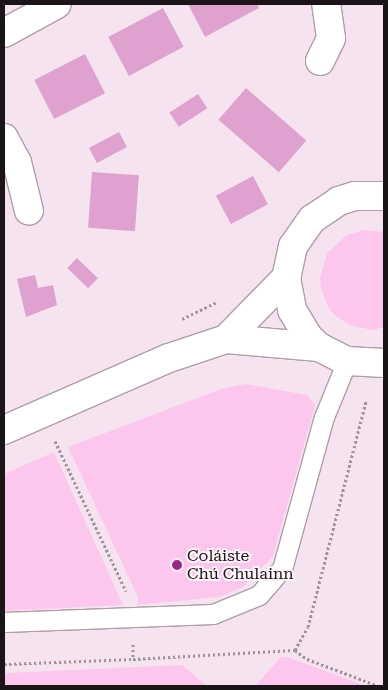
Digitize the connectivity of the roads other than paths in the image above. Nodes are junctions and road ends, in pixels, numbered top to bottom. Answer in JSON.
{"nodes":[{"id":1,"x":57,"y":4,"type":"edge"},
{"id":2,"x":326,"y":4,"type":"edge"},
{"id":3,"x":4,"y":33,"type":"edge"},
{"id":4,"x":320,"y":61,"type":"dead end"},
{"id":5,"x":4,"y":138,"type":"edge"},
{"id":6,"x":384,"y":196,"type":"edge"},
{"id":7,"x":29,"y":211,"type":"dead end"},
{"id":8,"x":286,"y":278,"type":"junction"},
{"id":9,"x":226,"y":339,"type":"junction"},
{"id":10,"x":319,"y":347,"type":"junction"},
{"id":11,"x":347,"y":361,"type":"junction"},
{"id":12,"x":384,"y":363,"type":"edge"},
{"id":13,"x":4,"y":430,"type":"edge"},
{"id":14,"x":4,"y":622,"type":"edge"}],
"edges":[{"from":1,"to":3,"type":"street"},
{"from":2,"to":4,"type":"street"},
{"from":5,"to":7,"type":"street"},
{"from":6,"to":8,"type":"street"},
{"from":8,"to":9,"type":"street"},
{"from":8,"to":10,"type":"street"},
{"from":9,"to":10,"type":"street"},
{"from":9,"to":13,"type":"street"},
{"from":10,"to":11,"type":"street"},
{"from":11,"to":12,"type":"street"},
{"from":11,"to":14,"type":"lane"}]}
